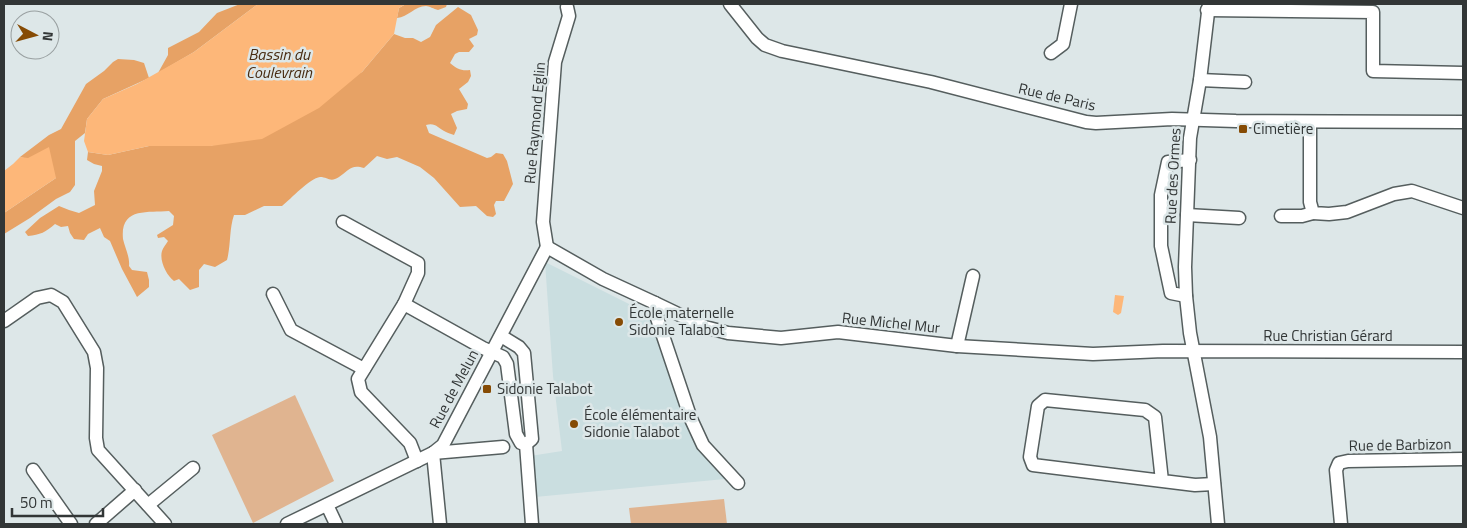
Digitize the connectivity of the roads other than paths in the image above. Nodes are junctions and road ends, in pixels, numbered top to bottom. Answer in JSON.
{"nodes":[{"id":1,"x":730,"y":4,"type":"edge"},
{"id":2,"x":1070,"y":4,"type":"edge"},
{"id":3,"x":565,"y":5,"type":"edge"},
{"id":4,"x":1208,"y":7,"type":"edge"},
{"id":5,"x":1051,"y":53,"type":"dead end"},
{"id":6,"x":1463,"y":73,"type":"edge"},
{"id":7,"x":1200,"y":80,"type":"junction"},
{"id":8,"x":1245,"y":82,"type":"dead end"},
{"id":9,"x":1194,"y":120,"type":"junction"},
{"id":10,"x":1310,"y":122,"type":"junction"},
{"id":11,"x":1463,"y":122,"type":"edge"},
{"id":12,"x":1190,"y":160,"type":"junction"},
{"id":13,"x":1463,"y":208,"type":"edge"},
{"id":14,"x":1313,"y":213,"type":"junction"},
{"id":15,"x":1187,"y":215,"type":"junction"},
{"id":16,"x":1282,"y":216,"type":"dead end"},
{"id":17,"x":1239,"y":218,"type":"dead end"},
{"id":18,"x":343,"y":222,"type":"dead end"},
{"id":19,"x":547,"y":247,"type":"junction"},
{"id":20,"x":973,"y":276,"type":"dead end"},
{"id":21,"x":273,"y":294,"type":"dead end"},
{"id":22,"x":1186,"y":296,"type":"junction"},
{"id":23,"x":655,"y":303,"type":"junction"},
{"id":24,"x":404,"y":304,"type":"junction"},
{"id":25,"x":4,"y":320,"type":"edge"},
{"id":26,"x":501,"y":336,"type":"junction"},
{"id":27,"x":958,"y":346,"type":"junction"},
{"id":28,"x":492,"y":352,"type":"junction"},
{"id":29,"x":1192,"y":352,"type":"junction"},
{"id":30,"x":1463,"y":352,"type":"edge"},
{"id":31,"x":364,"y":369,"type":"junction"},
{"id":32,"x":526,"y":444,"type":"junction"},
{"id":33,"x":503,"y":446,"type":"dead end"},
{"id":34,"x":434,"y":453,"type":"junction"},
{"id":35,"x":1463,"y":459,"type":"edge"},
{"id":36,"x":417,"y":461,"type":"junction"},
{"id":37,"x":193,"y":468,"type":"dead end"},
{"id":38,"x":33,"y":470,"type":"dead end"},
{"id":39,"x":1162,"y":481,"type":"junction"},
{"id":40,"x":738,"y":483,"type":"dead end"},
{"id":41,"x":1214,"y":484,"type":"junction"},
{"id":42,"x":135,"y":490,"type":"junction"},
{"id":43,"x":327,"y":505,"type":"junction"},
{"id":44,"x":148,"y":506,"type":"junction"},
{"id":45,"x":71,"y":524,"type":"edge"},
{"id":46,"x":96,"y":524,"type":"edge"},
{"id":47,"x":165,"y":524,"type":"edge"},
{"id":48,"x":287,"y":524,"type":"edge"},
{"id":49,"x":336,"y":524,"type":"edge"},
{"id":50,"x":440,"y":524,"type":"edge"},
{"id":51,"x":532,"y":524,"type":"edge"},
{"id":52,"x":1218,"y":524,"type":"edge"},
{"id":53,"x":1341,"y":524,"type":"edge"}],
"edges":[{"from":1,"to":9,"type":"street","name":"Rue de Paris"},
{"from":2,"to":5,"type":"street"},
{"from":3,"to":19,"type":"street","name":"Rue Raymond Eglin"},
{"from":4,"to":6,"type":"street"},
{"from":4,"to":7,"type":"street","name":"Rue des Ormes"},
{"from":7,"to":8,"type":"street"},
{"from":7,"to":9,"type":"street","name":"Rue des Ormes"},
{"from":9,"to":10,"type":"street","name":"Rue de Paris"},
{"from":9,"to":12,"type":"street","name":"Rue des Ormes"},
{"from":10,"to":11,"type":"street","name":"Rue de Paris"},
{"from":10,"to":14,"type":"street"},
{"from":12,"to":15,"type":"street","name":"Rue des Ormes"},
{"from":12,"to":22,"type":"street"},
{"from":13,"to":14,"type":"street"},
{"from":14,"to":16,"type":"street"},
{"from":15,"to":17,"type":"street"},
{"from":15,"to":22,"type":"street","name":"Rue des Ormes"},
{"from":18,"to":24,"type":"street"},
{"from":19,"to":23,"type":"street","name":"Rue Michel Mur"},
{"from":19,"to":26,"type":"street","name":"Rue de Melun"},
{"from":20,"to":27,"type":"street"},
{"from":21,"to":31,"type":"street"},
{"from":22,"to":29,"type":"street","name":"Rue des Ormes"},
{"from":23,"to":27,"type":"street","name":"Rue Michel Mur"},
{"from":23,"to":40,"type":"street"},
{"from":24,"to":28,"type":"street"},
{"from":24,"to":31,"type":"street"},
{"from":25,"to":42,"type":"street"},
{"from":26,"to":28,"type":"street","name":"Rue de Melun"},
{"from":26,"to":32,"type":"street"},
{"from":27,"to":29,"type":"street","name":"Rue Michel Mur"},
{"from":28,"to":32,"type":"street"},
{"from":28,"to":34,"type":"street","name":"Rue de Melun"},
{"from":29,"to":30,"type":"street","name":"Rue Christian Gérard"},
{"from":29,"to":41,"type":"street","name":"Rue des Ormes"},
{"from":31,"to":36,"type":"street"},
{"from":32,"to":51,"type":"street"},
{"from":33,"to":34,"type":"street"},
{"from":34,"to":36,"type":"street","name":"Rue de Melun"},
{"from":34,"to":50,"type":"street"},
{"from":35,"to":53,"type":"street","name":"Rue de Barbizon"},
{"from":36,"to":43,"type":"street","name":"Rue de Melun"},
{"from":37,"to":44,"type":"street"},
{"from":38,"to":45,"type":"street"},
{"from":39,"to":39,"type":"street"},
{"from":39,"to":41,"type":"street"},
{"from":41,"to":52,"type":"street","name":"Rue des Ormes"},
{"from":42,"to":44,"type":"street"},
{"from":42,"to":46,"type":"street"},
{"from":43,"to":48,"type":"street","name":"Rue de Melun"},
{"from":43,"to":49,"type":"street"},
{"from":44,"to":47,"type":"street"}]}
